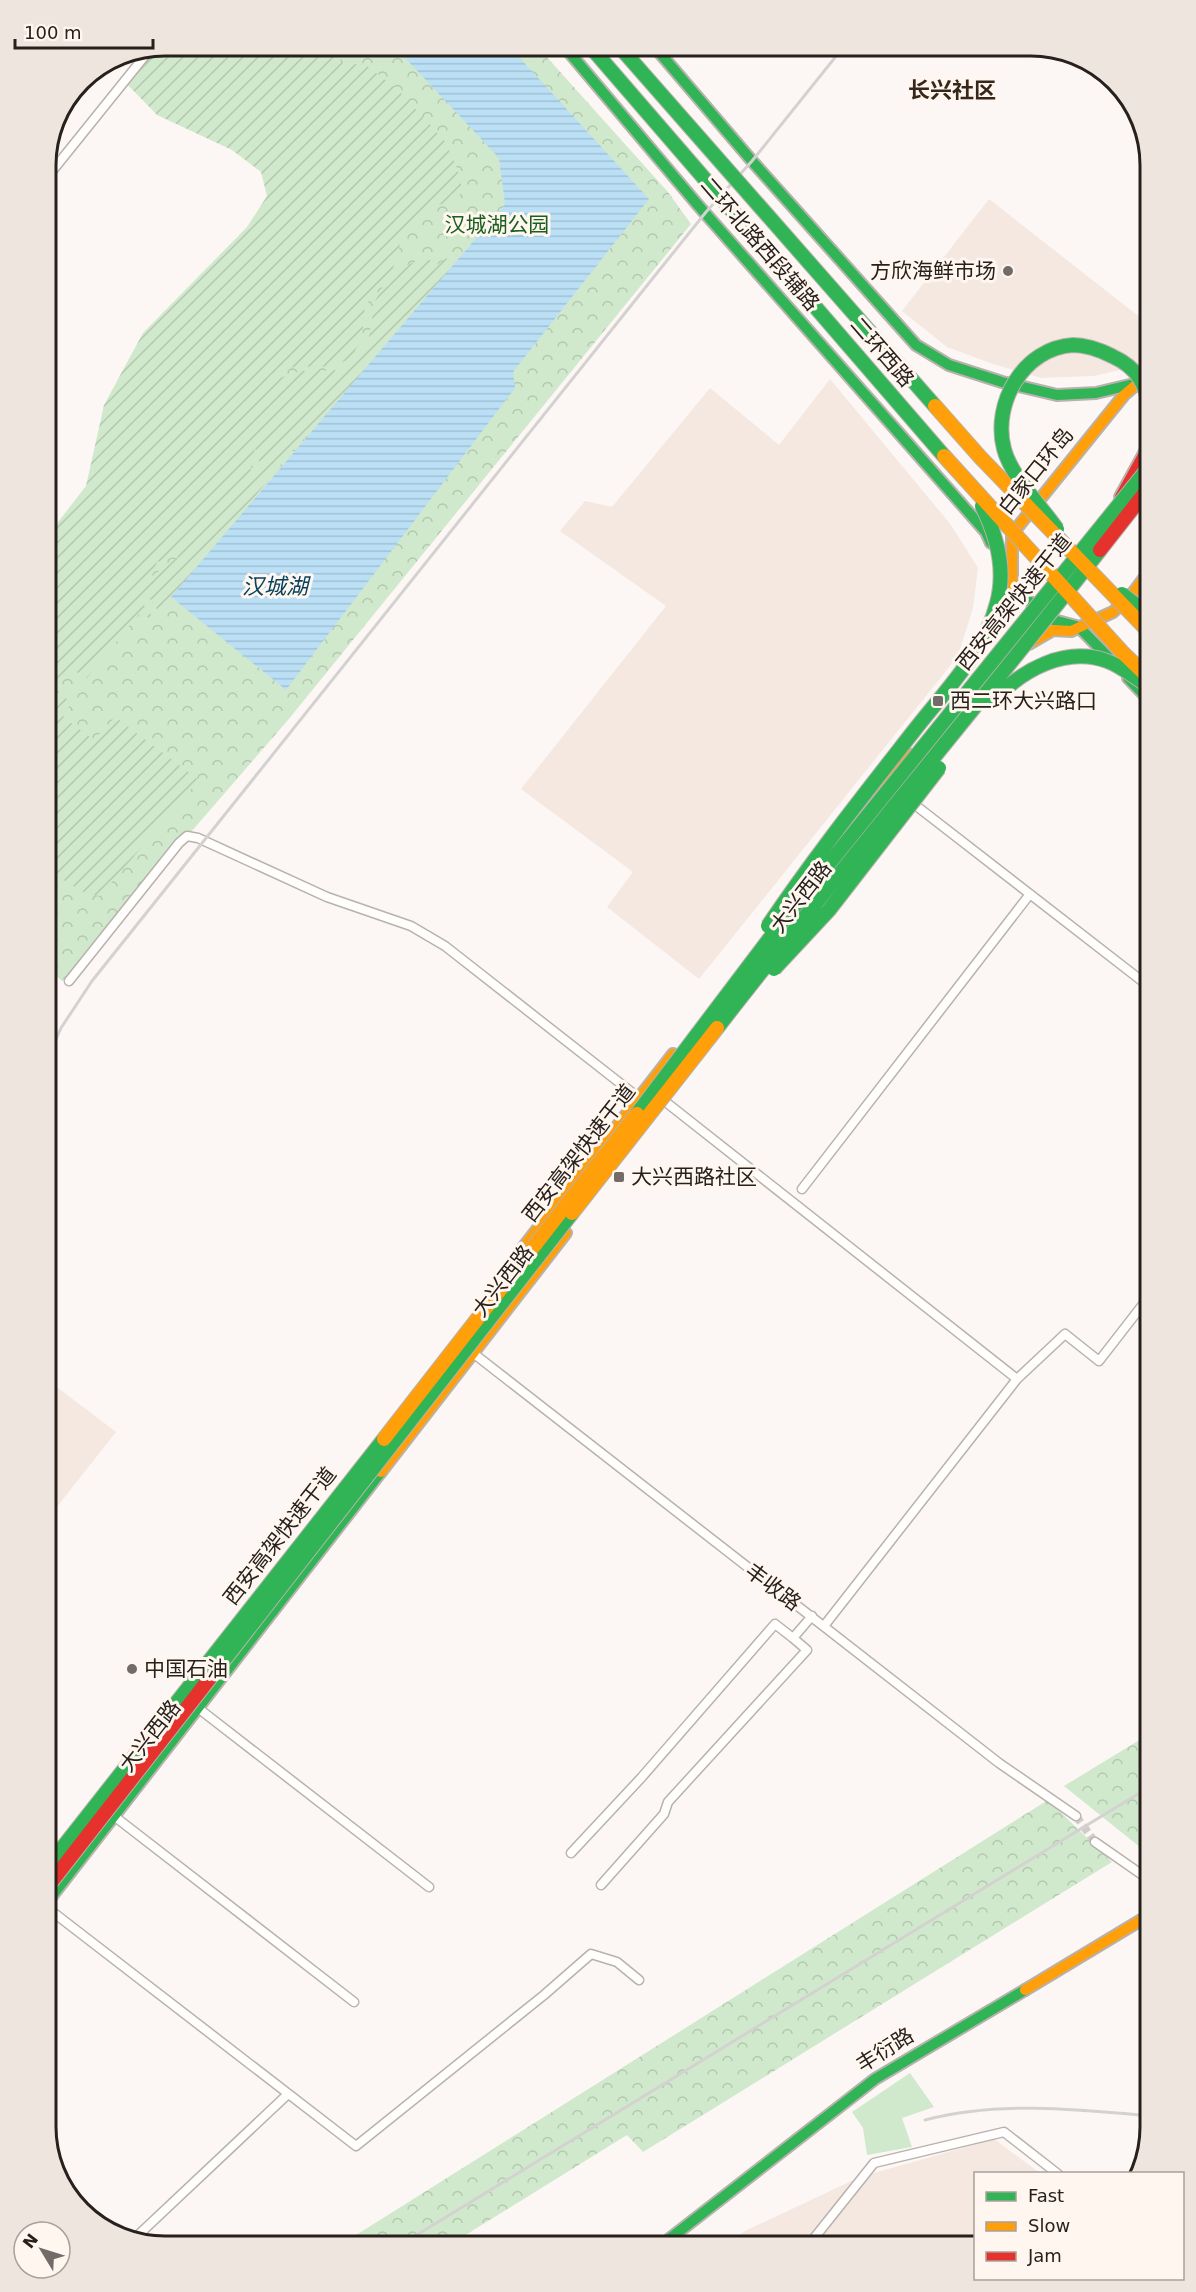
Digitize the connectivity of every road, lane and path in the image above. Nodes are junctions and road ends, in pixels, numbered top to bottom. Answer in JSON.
{"nodes":[{"id":1,"x":572,"y":56,"type":"edge"},
{"id":2,"x":599,"y":56,"type":"edge"},
{"id":3,"x":628,"y":56,"type":"edge"},
{"id":4,"x":662,"y":56,"type":"edge"},
{"id":5,"x":143,"y":58,"type":"edge"},
{"id":6,"x":56,"y":166,"type":"edge"},
{"id":7,"x":1140,"y":379,"type":"edge"},
{"id":8,"x":1140,"y":382,"type":"edge"},
{"id":9,"x":1140,"y":384,"type":"edge"},
{"id":10,"x":1140,"y":460,"type":"edge"},
{"id":11,"x":952,"y":465,"type":"junction"},
{"id":12,"x":1140,"y":479,"type":"edge"},
{"id":13,"x":1140,"y":499,"type":"edge"},
{"id":14,"x":1140,"y":508,"type":"edge"},
{"id":15,"x":1114,"y":512,"type":"junction"},
{"id":16,"x":1115,"y":532,"type":"junction"},
{"id":17,"x":1074,"y":557,"type":"junction"},
{"id":18,"x":1012,"y":584,"type":"junction"},
{"id":19,"x":1140,"y":584,"type":"edge"},
{"id":20,"x":1140,"y":608,"type":"edge"},
{"id":21,"x":1140,"y":623,"type":"edge"},
{"id":22,"x":1080,"y":628,"type":"junction"},
{"id":23,"x":1140,"y":669,"type":"edge"},
{"id":24,"x":1140,"y":680,"type":"edge"},
{"id":25,"x":1140,"y":691,"type":"edge"},
{"id":26,"x":906,"y":798,"type":"junction"},
{"id":27,"x":1030,"y":894,"type":"junction"},
{"id":28,"x":1140,"y":979,"type":"edge"},
{"id":29,"x":69,"y":981,"type":"dead end"},
{"id":30,"x":714,"y":1021,"type":"junction"},
{"id":31,"x":639,"y":1098,"type":"junction"},
{"id":32,"x":667,"y":1103,"type":"junction"},
{"id":33,"x":802,"y":1189,"type":"dead end"},
{"id":34,"x":1140,"y":1308,"type":"edge"},
{"id":35,"x":473,"y":1353,"type":"junction"},
{"id":36,"x":1017,"y":1379,"type":"junction"},
{"id":37,"x":812,"y":1616,"type":"junction"},
{"id":38,"x":824,"y":1626,"type":"junction"},
{"id":39,"x":793,"y":1638,"type":"junction"},
{"id":40,"x":198,"y":1708,"type":"junction"},
{"id":41,"x":114,"y":1816,"type":"junction"},
{"id":42,"x":1076,"y":1816,"type":"tunnel mouth"},
{"id":43,"x":1095,"y":1842,"type":"tunnel mouth"},
{"id":44,"x":56,"y":1846,"type":"edge"},
{"id":45,"x":571,"y":1853,"type":"dead end"},
{"id":46,"x":56,"y":1856,"type":"edge"},
{"id":47,"x":1140,"y":1873,"type":"edge"},
{"id":48,"x":56,"y":1876,"type":"edge"},
{"id":49,"x":601,"y":1885,"type":"dead end"},
{"id":50,"x":429,"y":1887,"type":"dead end"},
{"id":51,"x":56,"y":1892,"type":"edge"},
{"id":52,"x":56,"y":1915,"type":"edge"},
{"id":53,"x":1140,"y":1921,"type":"edge"},
{"id":54,"x":639,"y":1980,"type":"dead end"},
{"id":55,"x":354,"y":2002,"type":"dead end"},
{"id":56,"x":288,"y":2094,"type":"junction"},
{"id":57,"x":1055,"y":2172,"type":"edge"},
{"id":58,"x":140,"y":2233,"type":"edge"},
{"id":59,"x":673,"y":2236,"type":"edge"},
{"id":60,"x":816,"y":2236,"type":"edge"}],
"edges":[{"from":1,"to":18,"type":"main road","name":"二环北路西段辅路"},
{"from":2,"to":11,"type":"main road","name":"二环西路","bridge":true},
{"from":3,"to":17,"type":"main road","name":"二环西路","bridge":true},
{"from":4,"to":8,"type":"main road"},
{"from":5,"to":6,"type":"street"},
{"from":7,"to":17,"type":"main road","bridge":true},
{"from":9,"to":18,"type":"main road","name":"白家口环岛"},
{"from":10,"to":15,"type":"main road","bridge":true},
{"from":11,"to":23,"type":"main road","name":"二环西路","bridge":true},
{"from":11,"to":30,"type":"main road","bridge":true},
{"from":12,"to":15,"type":"main road","name":"西安高架快速干道","bridge":true},
{"from":13,"to":16,"type":"main road","name":"西安高架快速干道","bridge":true},
{"from":14,"to":16,"type":"main road","bridge":true},
{"from":15,"to":30,"type":"main road","name":"西安高架快速干道","bridge":true},
{"from":16,"to":30,"type":"main road","name":"西安高架快速干道","bridge":true},
{"from":17,"to":20,"type":"main road","bridge":true},
{"from":17,"to":21,"type":"main road","name":"二环西路","bridge":true},
{"from":18,"to":22,"type":"main road"},
{"from":18,"to":31,"type":"main road","name":"大兴西路"},
{"from":19,"to":22,"type":"main road"},
{"from":22,"to":25,"type":"main road"},
{"from":22,"to":26,"type":"main road","name":"大兴西路"},
{"from":24,"to":30,"type":"main road","bridge":true},
{"from":26,"to":27,"type":"street"},
{"from":26,"to":32,"type":"main road","name":"大兴西路"},
{"from":27,"to":28,"type":"street"},
{"from":27,"to":33,"type":"street"},
{"from":29,"to":31,"type":"street"},
{"from":30,"to":46,"type":"main road","name":"西安高架快速干道","bridge":true},
{"from":30,"to":48,"type":"main road","name":"西安高架快速干道","bridge":true},
{"from":31,"to":44,"type":"main road","name":"大兴西路"},
{"from":32,"to":35,"type":"main road","name":"大兴西路"},
{"from":32,"to":36,"type":"street"},
{"from":34,"to":36,"type":"street"},
{"from":35,"to":37,"type":"street","name":"丰收路"},
{"from":35,"to":40,"type":"main road","name":"大兴西路"},
{"from":36,"to":38,"type":"street"},
{"from":37,"to":38,"type":"street","name":"丰收路"},
{"from":37,"to":39,"type":"street"},
{"from":38,"to":42,"type":"street","name":"丰收路"},
{"from":39,"to":45,"type":"street"},
{"from":39,"to":49,"type":"street"},
{"from":40,"to":41,"type":"main road","name":"大兴西路"},
{"from":40,"to":50,"type":"street"},
{"from":41,"to":51,"type":"main road","name":"大兴西路"},
{"from":41,"to":55,"type":"street"},
{"from":43,"to":47,"type":"street"},
{"from":52,"to":56,"type":"street"},
{"from":53,"to":59,"type":"main road","name":"丰衍路"},
{"from":54,"to":56,"type":"street"},
{"from":56,"to":58,"type":"street"},
{"from":57,"to":60,"type":"street"}]}
